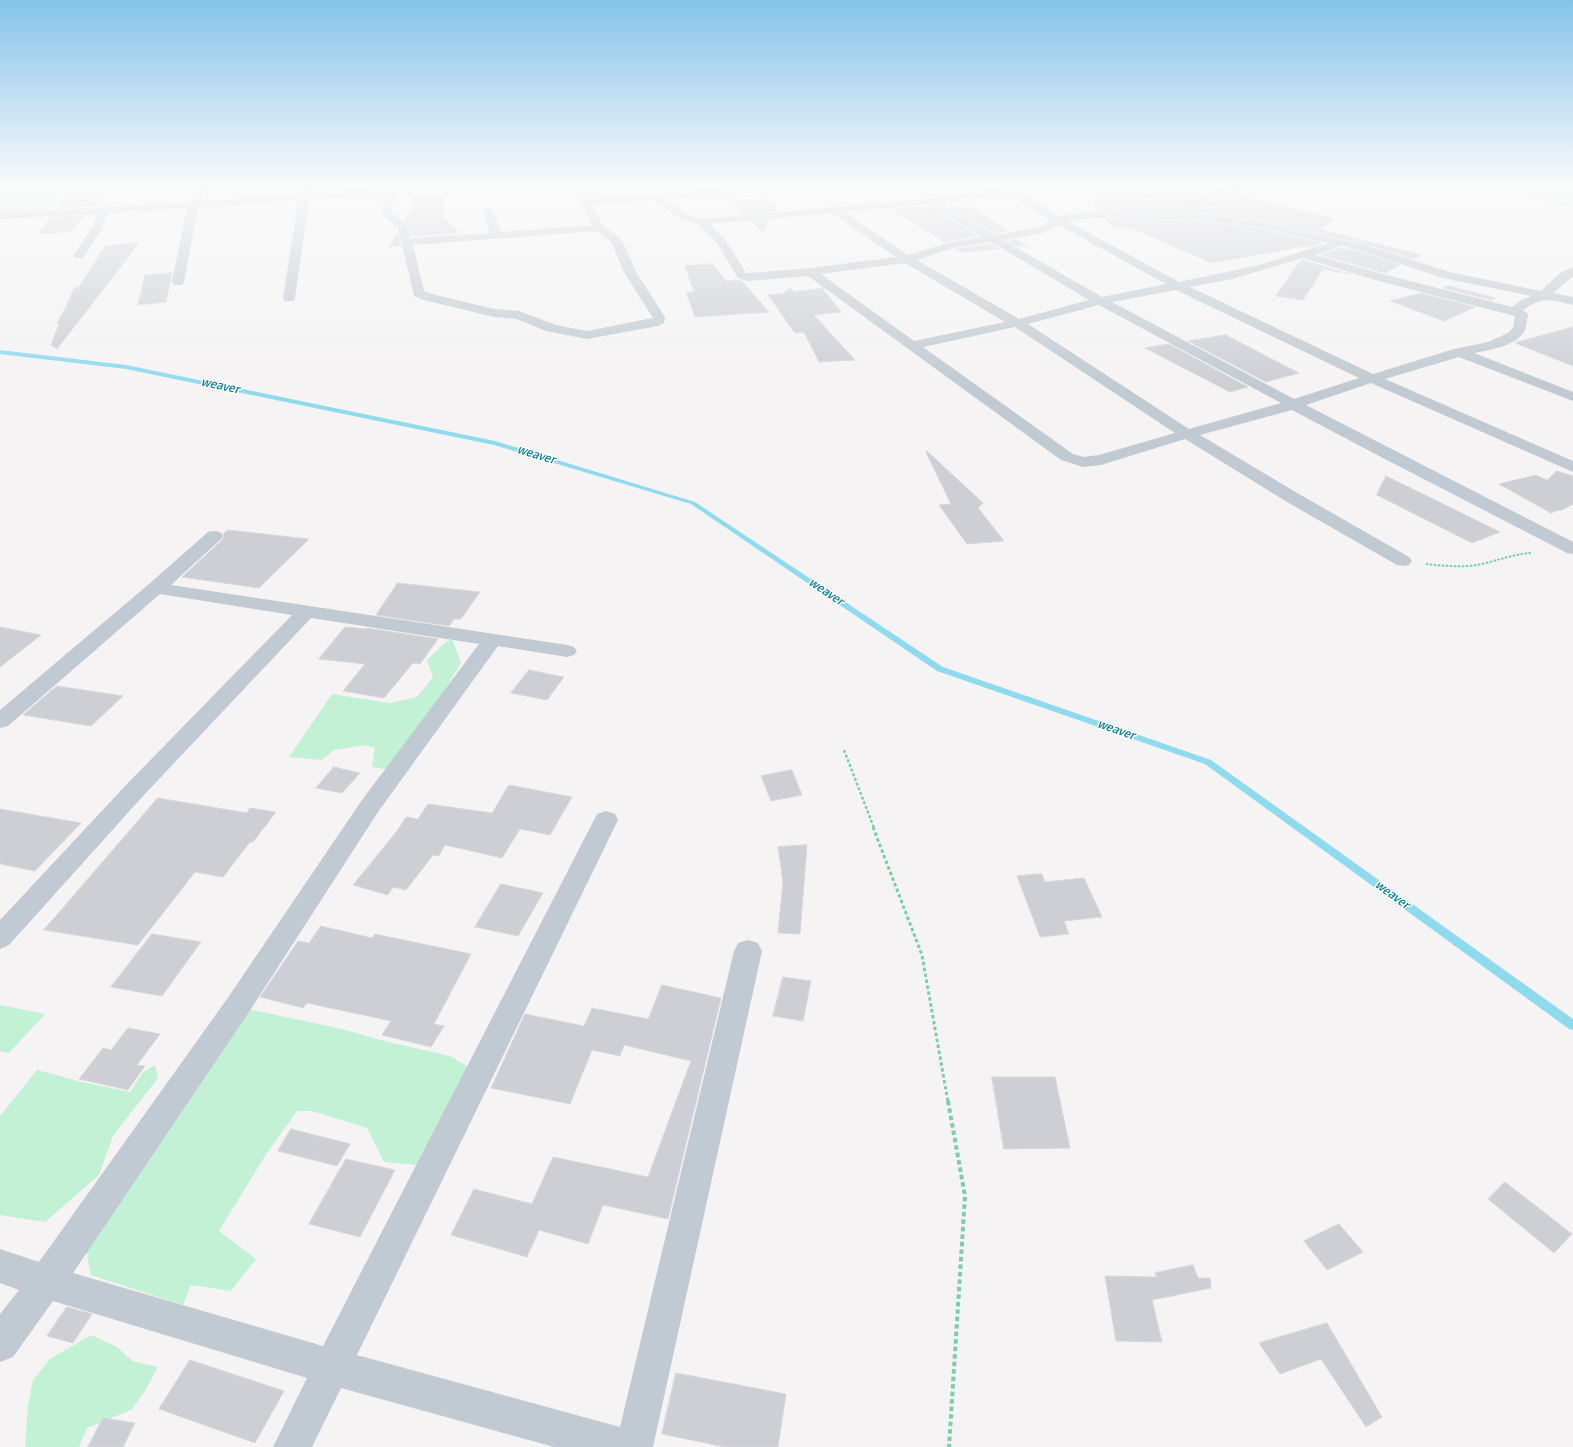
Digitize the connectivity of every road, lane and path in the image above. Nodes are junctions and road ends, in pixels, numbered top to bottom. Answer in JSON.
{"nodes":[{"id":1,"x":81,"y":252,"type":"edge"},
{"id":2,"x":184,"y":252,"type":"edge"},
{"id":3,"x":296,"y":252,"type":"edge"},
{"id":4,"x":409,"y":252,"type":"edge"},
{"id":5,"x":622,"y":252,"type":"edge"},
{"id":6,"x":728,"y":252,"type":"edge"},
{"id":7,"x":897,"y":252,"type":"edge"},
{"id":8,"x":931,"y":252,"type":"edge"},
{"id":9,"x":1016,"y":252,"type":"edge"},
{"id":10,"x":1114,"y":252,"type":"edge"},
{"id":11,"x":1314,"y":252,"type":"edge"},
{"id":12,"x":1379,"y":252,"type":"edge"},
{"id":13,"x":1304,"y":255,"type":"junction"},
{"id":14,"x":78,"y":256,"type":"dead end"},
{"id":15,"x":908,"y":259,"type":"junction"},
{"id":16,"x":1573,"y":271,"type":"edge"},
{"id":17,"x":810,"y":272,"type":"junction"},
{"id":18,"x":178,"y":282,"type":"dead end"},
{"id":19,"x":1178,"y":286,"type":"junction"},
{"id":20,"x":1543,"y":295,"type":"junction"},
{"id":21,"x":1573,"y":297,"type":"edge"},
{"id":22,"x":289,"y":298,"type":"dead end"},
{"id":23,"x":1556,"y":298,"type":"junction"},
{"id":24,"x":1100,"y":301,"type":"junction"},
{"id":25,"x":1573,"y":301,"type":"edge"},
{"id":26,"x":1522,"y":314,"type":"junction"},
{"id":27,"x":1017,"y":323,"type":"junction"},
{"id":28,"x":913,"y":345,"type":"junction"},
{"id":29,"x":1459,"y":352,"type":"junction"},
{"id":30,"x":1371,"y":378,"type":"junction"},
{"id":31,"x":1573,"y":397,"type":"edge"},
{"id":32,"x":1293,"y":403,"type":"junction"},
{"id":33,"x":1187,"y":434,"type":"junction"},
{"id":34,"x":1573,"y":466,"type":"edge"},
{"id":35,"x":214,"y":536,"type":"dead end"},
{"id":36,"x":1573,"y":549,"type":"edge"},
{"id":37,"x":1538,"y":553,"type":"dead end"},
{"id":38,"x":1403,"y":561,"type":"joint"},
{"id":39,"x":156,"y":588,"type":"junction"},
{"id":40,"x":306,"y":610,"type":"junction"},
{"id":41,"x":492,"y":640,"type":"junction"},
{"id":42,"x":567,"y":651,"type":"dead end"},
{"id":43,"x":0,"y":721,"type":"edge"},
{"id":44,"x":844,"y":750,"type":"dead end"},
{"id":45,"x":606,"y":820,"type":"dead end"},
{"id":46,"x":0,"y":938,"type":"edge"},
{"id":47,"x":748,"y":951,"type":"dead end"},
{"id":48,"x":0,"y":1266,"type":"edge"},
{"id":49,"x":46,"y":1282,"type":"junction"},
{"id":50,"x":0,"y":1344,"type":"edge"},
{"id":51,"x":333,"y":1368,"type":"junction"},
{"id":52,"x":292,"y":1447,"type":"edge"},
{"id":53,"x":623,"y":1447,"type":"edge"},
{"id":54,"x":634,"y":1447,"type":"edge"},
{"id":55,"x":949,"y":1447,"type":"edge"}],
"edges":[{"from":1,"to":14,"type":"street"},
{"from":2,"to":18,"type":"street"},
{"from":3,"to":22,"type":"street"},
{"from":4,"to":5,"type":"street"},
{"from":6,"to":17,"type":"street"},
{"from":7,"to":15,"type":"street"},
{"from":8,"to":15,"type":"street"},
{"from":9,"to":24,"type":"street"},
{"from":10,"to":19,"type":"street"},
{"from":11,"to":13,"type":"street"},
{"from":12,"to":20,"type":"street"},
{"from":13,"to":19,"type":"street"},
{"from":13,"to":26,"type":"street"},
{"from":15,"to":17,"type":"street"},
{"from":15,"to":27,"type":"street"},
{"from":16,"to":20,"type":"street"},
{"from":17,"to":28,"type":"street"},
{"from":19,"to":24,"type":"street"},
{"from":19,"to":30,"type":"street"},
{"from":20,"to":23,"type":"street"},
{"from":20,"to":26,"type":"street"},
{"from":21,"to":23,"type":"street"},
{"from":23,"to":25,"type":"street"},
{"from":24,"to":27,"type":"street"},
{"from":24,"to":32,"type":"street"},
{"from":26,"to":29,"type":"street"},
{"from":27,"to":28,"type":"street"},
{"from":27,"to":33,"type":"street"},
{"from":28,"to":33,"type":"street"},
{"from":29,"to":30,"type":"street"},
{"from":29,"to":31,"type":"street"},
{"from":30,"to":32,"type":"street"},
{"from":30,"to":34,"type":"street"},
{"from":32,"to":33,"type":"street"},
{"from":32,"to":36,"type":"street"},
{"from":33,"to":38,"type":"street"},
{"from":35,"to":39,"type":"street"},
{"from":37,"to":38,"type":"path"},
{"from":39,"to":40,"type":"street"},
{"from":39,"to":43,"type":"street"},
{"from":40,"to":41,"type":"street"},
{"from":40,"to":46,"type":"street"},
{"from":41,"to":42,"type":"street"},
{"from":41,"to":49,"type":"street"},
{"from":44,"to":55,"type":"path"},
{"from":45,"to":51,"type":"street"},
{"from":47,"to":54,"type":"street"},
{"from":48,"to":49,"type":"street"},
{"from":49,"to":50,"type":"street"},
{"from":49,"to":51,"type":"street"},
{"from":51,"to":52,"type":"street"},
{"from":51,"to":53,"type":"street"}]}
